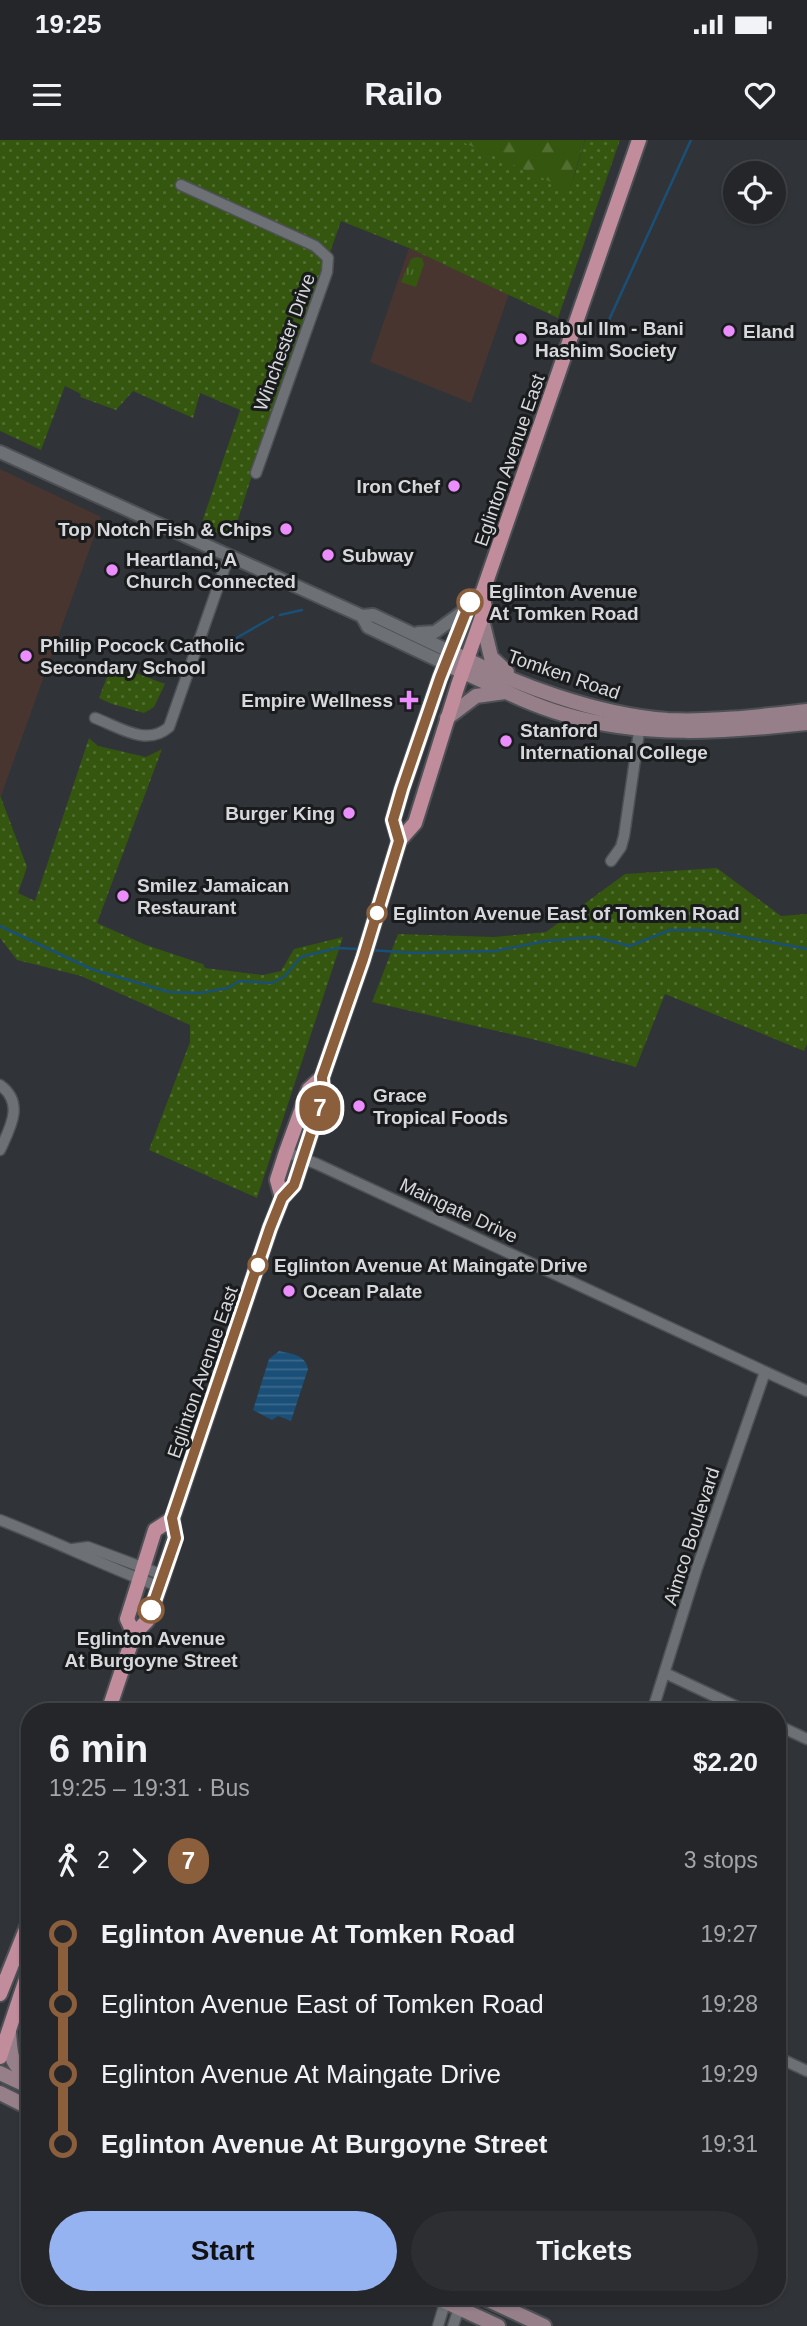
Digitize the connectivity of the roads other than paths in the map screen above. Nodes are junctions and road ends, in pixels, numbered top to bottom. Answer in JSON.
{"nodes":[{"id":1,"x":639,"y":140,"type":"edge"},
{"id":2,"x":181,"y":185,"type":"dead end"},
{"id":3,"x":0,"y":453,"type":"edge"},
{"id":4,"x":256,"y":473,"type":"dead end"},
{"id":5,"x":228,"y":558,"type":"junction"},
{"id":6,"x":482,"y":594,"type":"junction"},
{"id":7,"x":468,"y":607,"type":"junction"},
{"id":8,"x":362,"y":616,"type":"junction"},
{"id":9,"x":482,"y":620,"type":"junction"},
{"id":10,"x":414,"y":633,"type":"junction"},
{"id":11,"x":448,"y":658,"type":"junction"},
{"id":12,"x":465,"y":666,"type":"junction"},
{"id":13,"x":516,"y":680,"type":"junction"},
{"id":14,"x":506,"y":692,"type":"junction"},
{"id":15,"x":807,"y":711,"type":"edge"},
{"id":16,"x":95,"y":718,"type":"dead end"},
{"id":17,"x":447,"y":718,"type":"junction"},
{"id":18,"x":640,"y":723,"type":"junction"},
{"id":19,"x":807,"y":723,"type":"edge"},
{"id":20,"x":399,"y":841,"type":"junction"},
{"id":21,"x":611,"y":861,"type":"dead end"},
{"id":22,"x":322,"y":1077,"type":"junction"},
{"id":23,"x":4,"y":1088,"type":"edge"},
{"id":24,"x":0,"y":1150,"type":"edge"},
{"id":25,"x":286,"y":1152,"type":"junction"},
{"id":26,"x":303,"y":1158,"type":"junction"},
{"id":27,"x":282,"y":1198,"type":"junction"},
{"id":28,"x":765,"y":1372,"type":"junction"},
{"id":29,"x":807,"y":1391,"type":"edge"},
{"id":30,"x":172,"y":1518,"type":"junction"},
{"id":31,"x":0,"y":1520,"type":"edge"},
{"id":32,"x":140,"y":1573,"type":"junction"},
{"id":33,"x":161,"y":1581,"type":"junction"},
{"id":34,"x":134,"y":1634,"type":"junction"},
{"id":35,"x":665,"y":1673,"type":"junction"},
{"id":36,"x":111,"y":1703,"type":"edge"},
{"id":37,"x":655,"y":1703,"type":"edge"},
{"id":38,"x":729,"y":1703,"type":"edge"},
{"id":39,"x":786,"y":1729,"type":"edge"},
{"id":40,"x":807,"y":1739,"type":"edge"},
{"id":41,"x":21,"y":1942,"type":"edge"},
{"id":42,"x":21,"y":1992,"type":"edge"},
{"id":43,"x":0,"y":1994,"type":"edge"},
{"id":44,"x":8,"y":2028,"type":"junction"},
{"id":45,"x":0,"y":2057,"type":"edge"},
{"id":46,"x":786,"y":2061,"type":"edge"},
{"id":47,"x":21,"y":2071,"type":"edge"},
{"id":48,"x":807,"y":2071,"type":"edge"},
{"id":49,"x":0,"y":2073,"type":"edge"},
{"id":50,"x":21,"y":2083,"type":"edge"},
{"id":51,"x":0,"y":2093,"type":"edge"},
{"id":52,"x":21,"y":2104,"type":"edge"},
{"id":53,"x":0,"y":2105,"type":"edge"},
{"id":54,"x":21,"y":2107,"type":"edge"},
{"id":55,"x":448,"y":2305,"type":"edge"},
{"id":56,"x":451,"y":2305,"type":"edge"},
{"id":57,"x":459,"y":2305,"type":"edge"},
{"id":58,"x":499,"y":2305,"type":"edge"},
{"id":59,"x":438,"y":2326,"type":"edge"},
{"id":60,"x":453,"y":2326,"type":"edge"},
{"id":61,"x":498,"y":2326,"type":"edge"},
{"id":62,"x":544,"y":2326,"type":"edge"}],
"edges":[{"from":1,"to":6,"type":"main road","name":"Eglinton Avenue East"},
{"from":2,"to":4,"type":"street","name":"Winchester Drive"},
{"from":3,"to":5,"type":"street","name":"Tomken Road"},
{"from":5,"to":8,"type":"street","name":"Tomken Road"},
{"from":5,"to":16,"type":"street"},
{"from":6,"to":7,"type":"main road","name":"Eglinton Avenue East"},
{"from":6,"to":9,"type":"main road","name":"Eglinton Avenue East"},
{"from":7,"to":10,"type":"street"},
{"from":7,"to":11,"type":"main road","name":"Eglinton Avenue East"},
{"from":8,"to":10,"type":"street","name":"Tomken Road"},
{"from":8,"to":11,"type":"street","name":"Tomken Road"},
{"from":9,"to":12,"type":"main road","name":"Eglinton Avenue East"},
{"from":9,"to":13,"type":"main road"},
{"from":10,"to":11,"type":"street","name":"Tomken Road"},
{"from":11,"to":12,"type":"main road","name":"Tomken Road"},
{"from":11,"to":20,"type":"main road","name":"Eglinton Avenue East"},
{"from":12,"to":13,"type":"main road","name":"Tomken Road"},
{"from":12,"to":14,"type":"main road","name":"Tomken Road"},
{"from":12,"to":17,"type":"main road","name":"Eglinton Avenue East"},
{"from":13,"to":18,"type":"main road","name":"Tomken Road"},
{"from":14,"to":17,"type":"main road"},
{"from":14,"to":18,"type":"main road","name":"Tomken Road"},
{"from":15,"to":18,"type":"main road","name":"Tomken Road"},
{"from":17,"to":20,"type":"main road","name":"Eglinton Avenue East"},
{"from":18,"to":19,"type":"main road","name":"Tomken Road"},
{"from":18,"to":21,"type":"street"},
{"from":20,"to":22,"type":"main road","name":"Eglinton Avenue East"},
{"from":22,"to":25,"type":"main road","name":"Eglinton Avenue East"},
{"from":22,"to":26,"type":"main road","name":"Eglinton Avenue East"},
{"from":23,"to":24,"type":"street"},
{"from":25,"to":26,"type":"street","name":"Maingate Drive"},
{"from":25,"to":27,"type":"main road","name":"Eglinton Avenue East"},
{"from":26,"to":27,"type":"main road","name":"Eglinton Avenue East"},
{"from":26,"to":28,"type":"street","name":"Maingate Drive"},
{"from":27,"to":30,"type":"main road","name":"Eglinton Avenue East"},
{"from":28,"to":29,"type":"street","name":"Maingate Drive"},
{"from":28,"to":35,"type":"street","name":"Aimco Boulevard"},
{"from":30,"to":32,"type":"main road","name":"Eglinton Avenue East"},
{"from":30,"to":33,"type":"main road","name":"Eglinton Avenue East"},
{"from":31,"to":32,"type":"street"},
{"from":32,"to":33,"type":"street"},
{"from":32,"to":34,"type":"main road","name":"Eglinton Avenue East"},
{"from":33,"to":34,"type":"main road","name":"Eglinton Avenue East"},
{"from":34,"to":36,"type":"main road","name":"Eglinton Avenue East"},
{"from":35,"to":37,"type":"street","name":"Aimco Boulevard"},
{"from":35,"to":38,"type":"street"},
{"from":39,"to":40,"type":"street"},
{"from":41,"to":43,"type":"main road"},
{"from":42,"to":44,"type":"main road"},
{"from":44,"to":45,"type":"main road"},
{"from":44,"to":47,"type":"main road"},
{"from":46,"to":48,"type":"street"},
{"from":49,"to":50,"type":"main road"},
{"from":51,"to":52,"type":"main road"},
{"from":53,"to":54,"type":"main road"},
{"from":55,"to":59,"type":"street"},
{"from":56,"to":60,"type":"street"},
{"from":57,"to":61,"type":"main road"},
{"from":58,"to":62,"type":"main road"}]}
